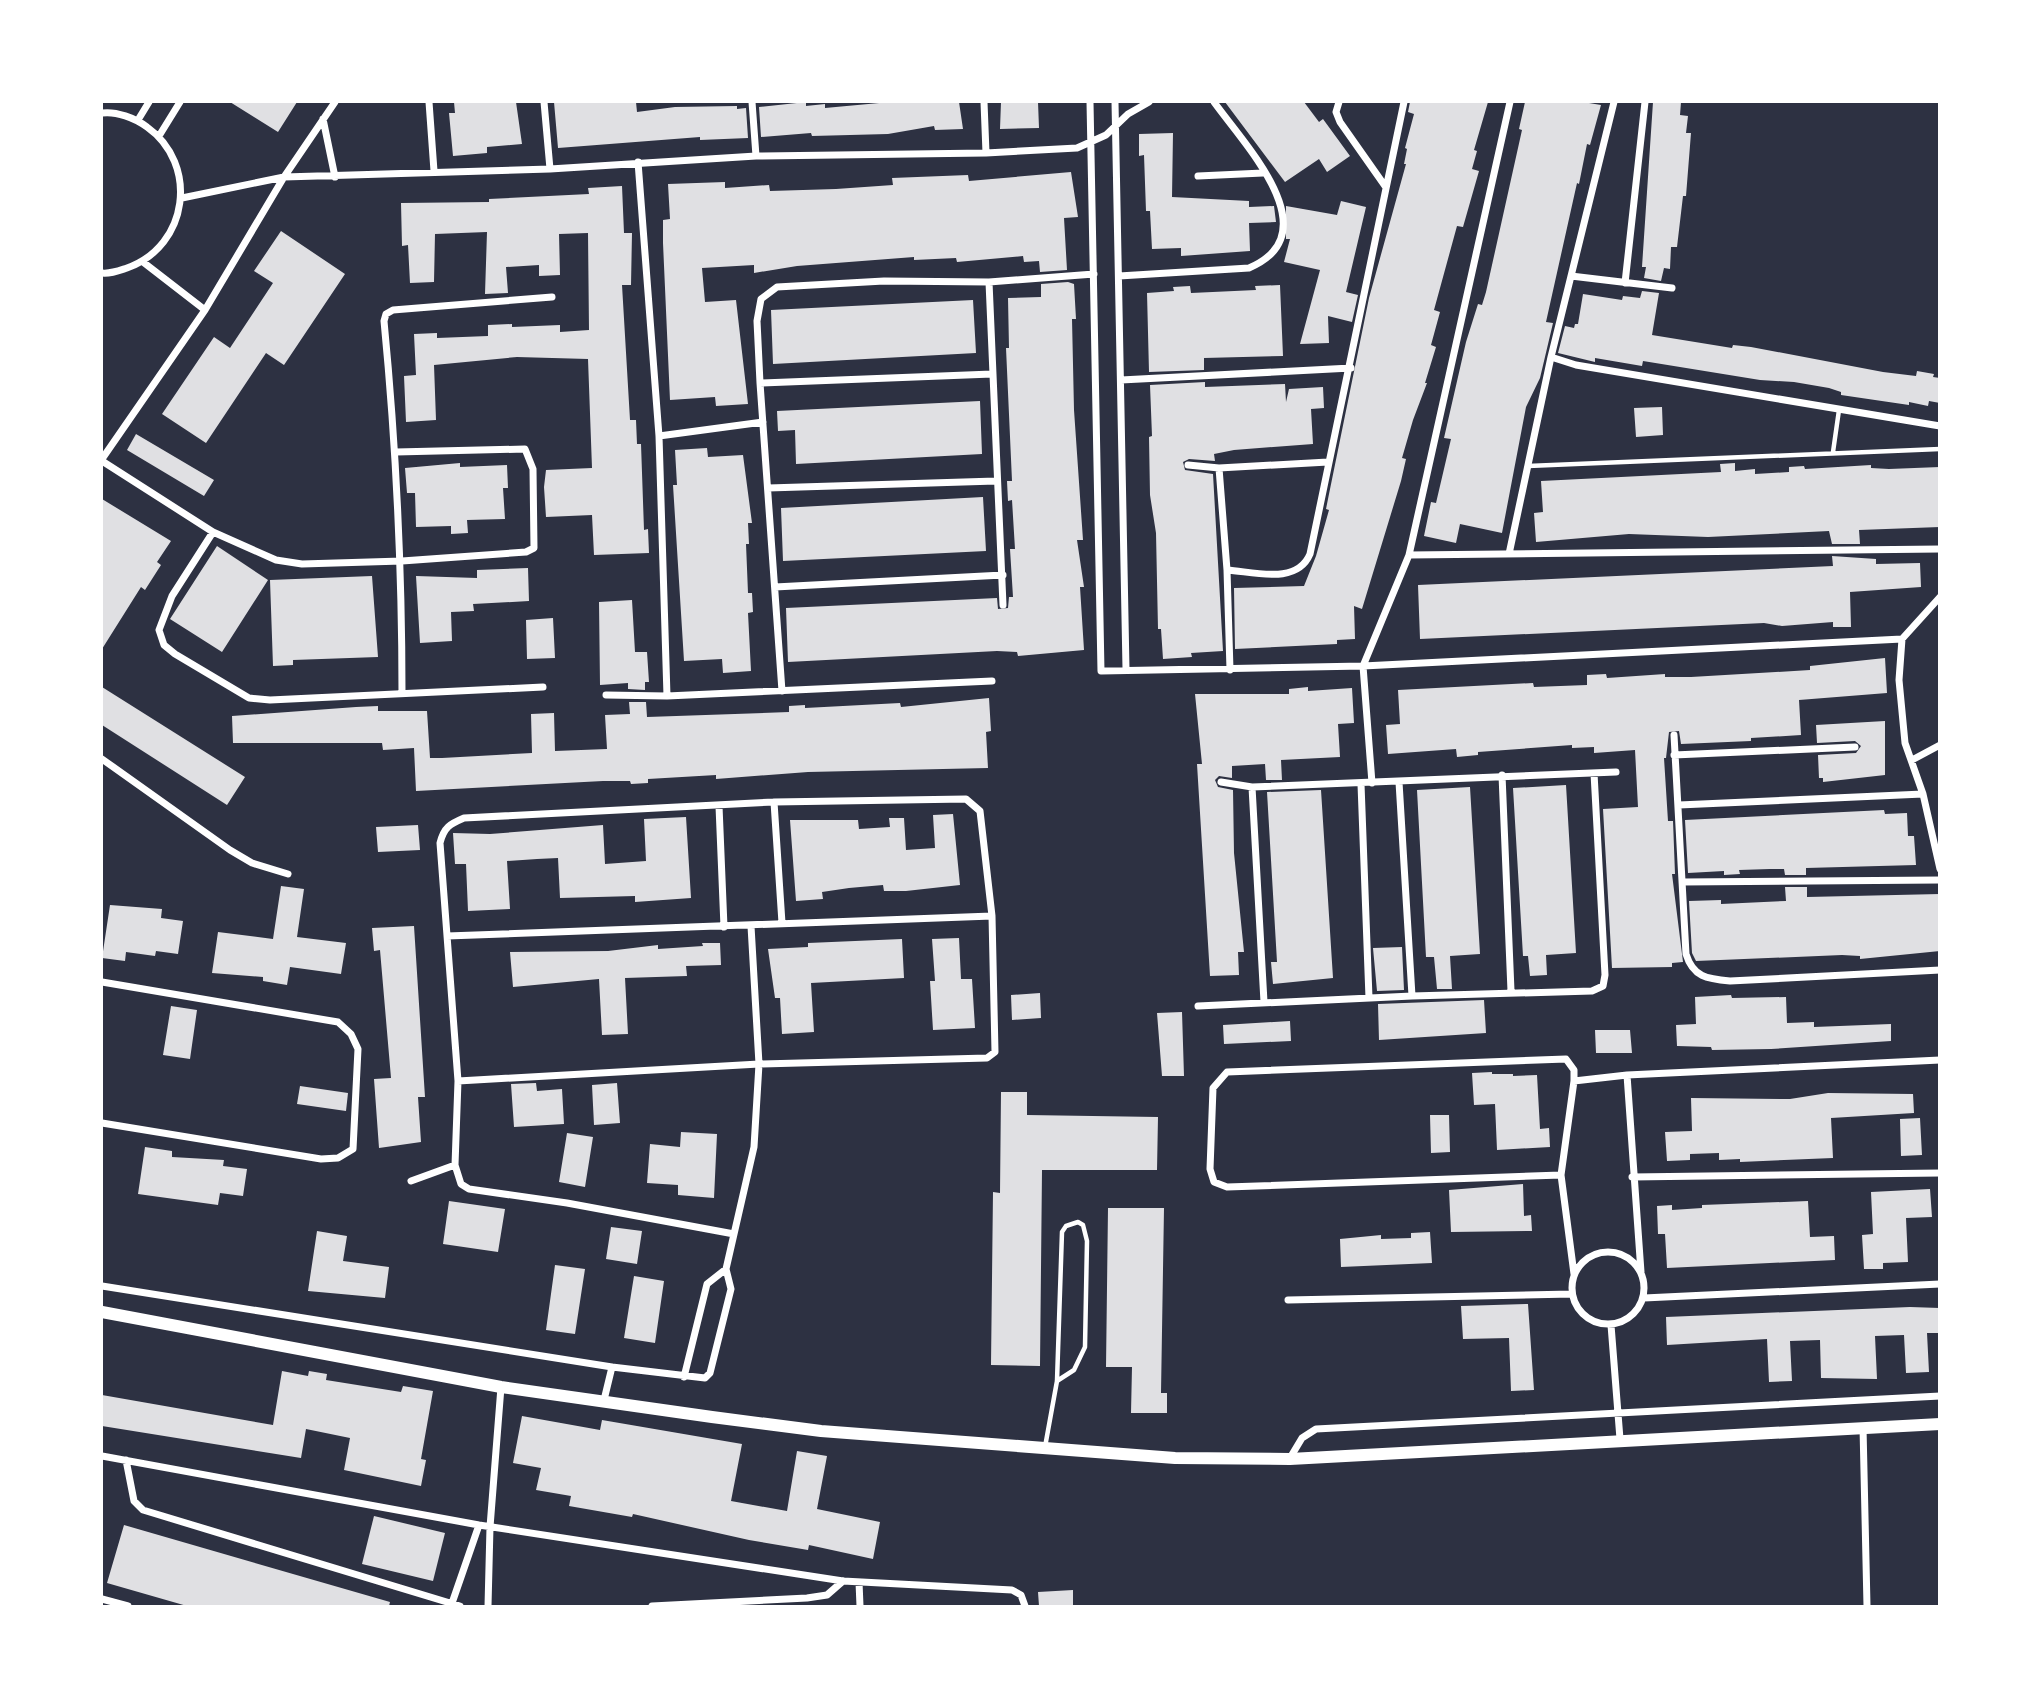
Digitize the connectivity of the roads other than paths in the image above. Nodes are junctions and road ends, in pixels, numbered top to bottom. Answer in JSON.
{"nodes":[{"id":1,"x":149,"y":102,"type":"edge"},
{"id":2,"x":180,"y":102,"type":"edge"},
{"id":3,"x":335,"y":102,"type":"edge"},
{"id":4,"x":429,"y":102,"type":"edge"},
{"id":5,"x":544,"y":102,"type":"edge"},
{"id":6,"x":752,"y":102,"type":"edge"},
{"id":7,"x":984,"y":102,"type":"edge"},
{"id":8,"x":1090,"y":102,"type":"edge"},
{"id":9,"x":1115,"y":102,"type":"edge"},
{"id":10,"x":1149,"y":102,"type":"edge"},
{"id":11,"x":1214,"y":102,"type":"edge"},
{"id":12,"x":1339,"y":102,"type":"edge"},
{"id":13,"x":1404,"y":102,"type":"edge"},
{"id":14,"x":1510,"y":102,"type":"edge"},
{"id":15,"x":1614,"y":102,"type":"edge"},
{"id":16,"x":1645,"y":102,"type":"edge"},
{"id":17,"x":102,"y":113,"type":"edge"},
{"id":18,"x":323,"y":119,"type":"junction"},
{"id":19,"x":138,"y":120,"type":"junction"},
{"id":20,"x":1116,"y":124,"type":"junction"},
{"id":21,"x":159,"y":136,"type":"junction"},
{"id":22,"x":1092,"y":143,"type":"junction"},
{"id":23,"x":986,"y":153,"type":"junction"},
{"id":24,"x":756,"y":156,"type":"junction"},
{"id":25,"x":638,"y":162,"type":"junction"},
{"id":26,"x":550,"y":169,"type":"junction"},
{"id":27,"x":434,"y":171,"type":"junction"},
{"id":28,"x":1263,"y":173,"type":"junction"},
{"id":29,"x":1198,"y":176,"type":"dead end"},
{"id":30,"x":284,"y":177,"type":"junction"},
{"id":31,"x":335,"y":177,"type":"junction"},
{"id":32,"x":1385,"y":186,"type":"junction"},
{"id":33,"x":182,"y":198,"type":"junction"},
{"id":34,"x":143,"y":262,"type":"junction"},
{"id":35,"x":102,"y":273,"type":"edge"},
{"id":36,"x":1094,"y":274,"type":"junction"},
{"id":37,"x":1119,"y":276,"type":"junction"},
{"id":38,"x":1571,"y":276,"type":"junction"},
{"id":39,"x":989,"y":282,"type":"junction"},
{"id":40,"x":1625,"y":283,"type":"junction"},
{"id":41,"x":1672,"y":288,"type":"dead end"},
{"id":42,"x":552,"y":297,"type":"dead end"},
{"id":43,"x":205,"y":310,"type":"junction"},
{"id":44,"x":1551,"y":357,"type":"junction"},
{"id":45,"x":1351,"y":369,"type":"junction"},
{"id":46,"x":992,"y":374,"type":"junction"},
{"id":47,"x":1121,"y":380,"type":"junction"},
{"id":48,"x":760,"y":383,"type":"junction"},
{"id":49,"x":1839,"y":410,"type":"junction"},
{"id":50,"x":763,"y":422,"type":"junction"},
{"id":51,"x":1940,"y":426,"type":"edge"},
{"id":52,"x":659,"y":436,"type":"junction"},
{"id":53,"x":1940,"y":449,"type":"edge"},
{"id":54,"x":396,"y":452,"type":"junction"},
{"id":55,"x":1833,"y":452,"type":"junction"},
{"id":56,"x":102,"y":460,"type":"edge"},
{"id":57,"x":1328,"y":462,"type":"junction"},
{"id":58,"x":1188,"y":465,"type":"dead end"},
{"id":59,"x":1528,"y":466,"type":"junction"},
{"id":60,"x":1219,"y":468,"type":"junction"},
{"id":61,"x":996,"y":481,"type":"junction"},
{"id":62,"x":768,"y":488,"type":"junction"},
{"id":63,"x":213,"y":532,"type":"junction"},
{"id":64,"x":1940,"y":549,"type":"edge"},
{"id":65,"x":1509,"y":554,"type":"junction"},
{"id":66,"x":1409,"y":555,"type":"junction"},
{"id":67,"x":402,"y":561,"type":"junction"},
{"id":68,"x":1227,"y":570,"type":"junction"},
{"id":69,"x":1003,"y":576,"type":"junction"},
{"id":70,"x":775,"y":587,"type":"junction"},
{"id":71,"x":1940,"y":597,"type":"edge"},
{"id":72,"x":1003,"y":605,"type":"dead end"},
{"id":73,"x":1902,"y":639,"type":"junction"},
{"id":74,"x":1363,"y":666,"type":"junction"},
{"id":75,"x":1126,"y":669,"type":"junction"},
{"id":76,"x":1230,"y":670,"type":"junction"},
{"id":77,"x":992,"y":681,"type":"dead end"},
{"id":78,"x":543,"y":687,"type":"dead end"},
{"id":79,"x":782,"y":691,"type":"junction"},
{"id":80,"x":402,"y":693,"type":"junction"},
{"id":81,"x":606,"y":695,"type":"dead end"},
{"id":82,"x":667,"y":696,"type":"junction"},
{"id":83,"x":1674,"y":735,"type":"dead end"},
{"id":84,"x":1940,"y":745,"type":"edge"},
{"id":85,"x":1855,"y":747,"type":"dead end"},
{"id":86,"x":1674,"y":755,"type":"junction"},
{"id":87,"x":102,"y":759,"type":"edge"},
{"id":88,"x":1912,"y":760,"type":"junction"},
{"id":89,"x":1616,"y":772,"type":"dead end"},
{"id":90,"x":1594,"y":773,"type":"junction"},
{"id":91,"x":1502,"y":775,"type":"junction"},
{"id":92,"x":1221,"y":782,"type":"dead end"},
{"id":93,"x":1399,"y":782,"type":"junction"},
{"id":94,"x":1372,"y":783,"type":"junction"},
{"id":95,"x":1361,"y":784,"type":"junction"},
{"id":96,"x":1252,"y":787,"type":"junction"},
{"id":97,"x":1923,"y":794,"type":"junction"},
{"id":98,"x":774,"y":803,"type":"junction"},
{"id":99,"x":1679,"y":805,"type":"junction"},
{"id":100,"x":719,"y":806,"type":"junction"},
{"id":101,"x":1940,"y":869,"type":"edge"},
{"id":102,"x":288,"y":874,"type":"dead end"},
{"id":103,"x":1940,"y":880,"type":"edge"},
{"id":104,"x":1682,"y":882,"type":"junction"},
{"id":105,"x":992,"y":916,"type":"junction"},
{"id":106,"x":782,"y":923,"type":"junction"},
{"id":107,"x":751,"y":926,"type":"junction"},
{"id":108,"x":723,"y":927,"type":"junction"},
{"id":109,"x":447,"y":936,"type":"junction"},
{"id":110,"x":1940,"y":970,"type":"edge"},
{"id":111,"x":102,"y":982,"type":"edge"},
{"id":112,"x":1511,"y":991,"type":"junction"},
{"id":113,"x":1412,"y":996,"type":"junction"},
{"id":114,"x":1369,"y":998,"type":"junction"},
{"id":115,"x":1264,"y":1002,"type":"junction"},
{"id":116,"x":1198,"y":1006,"type":"dead end"},
{"id":117,"x":1940,"y":1060,"type":"edge"},
{"id":118,"x":759,"y":1064,"type":"junction"},
{"id":119,"x":1628,"y":1075,"type":"junction"},
{"id":120,"x":458,"y":1081,"type":"junction"},
{"id":121,"x":1574,"y":1081,"type":"junction"},
{"id":122,"x":102,"y":1122,"type":"edge"},
{"id":123,"x":455,"y":1165,"type":"junction"},
{"id":124,"x":1940,"y":1173,"type":"edge"},
{"id":125,"x":1561,"y":1175,"type":"junction"},
{"id":126,"x":1632,"y":1177,"type":"junction"},
{"id":127,"x":411,"y":1181,"type":"dead end"},
{"id":128,"x":734,"y":1234,"type":"junction"},
{"id":129,"x":726,"y":1269,"type":"junction"},
{"id":130,"x":1642,"y":1272,"type":"junction"},
{"id":131,"x":1574,"y":1274,"type":"junction"},
{"id":132,"x":1940,"y":1284,"type":"edge"},
{"id":133,"x":102,"y":1286,"type":"edge"},
{"id":134,"x":1572,"y":1294,"type":"junction"},
{"id":135,"x":1644,"y":1298,"type":"junction"},
{"id":136,"x":1288,"y":1300,"type":"dead end"},
{"id":137,"x":102,"y":1311,"type":"edge"},
{"id":138,"x":1611,"y":1325,"type":"junction"},
{"id":139,"x":612,"y":1367,"type":"junction"},
{"id":140,"x":684,"y":1377,"type":"junction"},
{"id":141,"x":1057,"y":1381,"type":"junction"},
{"id":142,"x":501,"y":1387,"type":"junction"},
{"id":143,"x":1940,"y":1396,"type":"edge"},
{"id":144,"x":604,"y":1400,"type":"junction"},
{"id":145,"x":1618,"y":1415,"type":"junction"},
{"id":146,"x":1940,"y":1424,"type":"edge"},
{"id":147,"x":1863,"y":1426,"type":"junction"},
{"id":148,"x":1620,"y":1439,"type":"junction"},
{"id":149,"x":1044,"y":1448,"type":"junction"},
{"id":150,"x":102,"y":1456,"type":"edge"},
{"id":151,"x":1290,"y":1459,"type":"junction"},
{"id":152,"x":126,"y":1460,"type":"junction"},
{"id":153,"x":479,"y":1525,"type":"junction"},
{"id":154,"x":490,"y":1527,"type":"junction"},
{"id":155,"x":843,"y":1581,"type":"junction"},
{"id":156,"x":859,"y":1582,"type":"junction"},
{"id":157,"x":102,"y":1599,"type":"edge"},
{"id":158,"x":128,"y":1606,"type":"edge"},
{"id":159,"x":454,"y":1606,"type":"edge"},
{"id":160,"x":488,"y":1606,"type":"edge"},
{"id":161,"x":652,"y":1606,"type":"edge"},
{"id":162,"x":860,"y":1606,"type":"edge"},
{"id":163,"x":1026,"y":1606,"type":"edge"},
{"id":164,"x":1867,"y":1606,"type":"edge"}],
"edges":[{"from":1,"to":19,"type":"street"},
{"from":2,"to":21,"type":"street"},
{"from":3,"to":18,"type":"street"},
{"from":4,"to":27,"type":"street"},
{"from":5,"to":26,"type":"street"},
{"from":6,"to":24,"type":"street"},
{"from":7,"to":23,"type":"street"},
{"from":8,"to":22,"type":"street"},
{"from":9,"to":20,"type":"street"},
{"from":10,"to":20,"type":"street"},
{"from":11,"to":28,"type":"street"},
{"from":12,"to":32,"type":"street"},
{"from":13,"to":32,"type":"street"},
{"from":14,"to":66,"type":"street"},
{"from":15,"to":38,"type":"street"},
{"from":16,"to":40,"type":"street"},
{"from":17,"to":19,"type":"street"},
{"from":18,"to":30,"type":"street"},
{"from":18,"to":31,"type":"street"},
{"from":19,"to":21,"type":"street"},
{"from":20,"to":22,"type":"street"},
{"from":20,"to":37,"type":"street"},
{"from":21,"to":33,"type":"street"},
{"from":22,"to":23,"type":"street"},
{"from":22,"to":36,"type":"street"},
{"from":23,"to":24,"type":"street"},
{"from":24,"to":25,"type":"street"},
{"from":25,"to":26,"type":"street"},
{"from":25,"to":52,"type":"street"},
{"from":26,"to":27,"type":"street"},
{"from":27,"to":31,"type":"street"},
{"from":28,"to":29,"type":"street"},
{"from":28,"to":37,"type":"street"},
{"from":30,"to":31,"type":"street"},
{"from":30,"to":33,"type":"street"},
{"from":30,"to":43,"type":"street"},
{"from":32,"to":45,"type":"street"},
{"from":33,"to":34,"type":"street"},
{"from":34,"to":35,"type":"street"},
{"from":34,"to":43,"type":"street"},
{"from":36,"to":39,"type":"street"},
{"from":36,"to":75,"type":"street"},
{"from":37,"to":47,"type":"street"},
{"from":38,"to":40,"type":"street"},
{"from":38,"to":44,"type":"street"},
{"from":39,"to":46,"type":"street"},
{"from":39,"to":48,"type":"street"},
{"from":40,"to":41,"type":"street"},
{"from":42,"to":54,"type":"street"},
{"from":43,"to":56,"type":"street"},
{"from":44,"to":49,"type":"street"},
{"from":44,"to":59,"type":"street"},
{"from":45,"to":47,"type":"street"},
{"from":45,"to":57,"type":"street"},
{"from":46,"to":48,"type":"street"},
{"from":46,"to":61,"type":"street"},
{"from":47,"to":75,"type":"street"},
{"from":48,"to":50,"type":"street"},
{"from":49,"to":51,"type":"street"},
{"from":49,"to":55,"type":"lane"},
{"from":50,"to":52,"type":"street"},
{"from":50,"to":62,"type":"street"},
{"from":52,"to":82,"type":"street"},
{"from":53,"to":55,"type":"lane"},
{"from":54,"to":67,"type":"street"},
{"from":54,"to":67,"type":"street"},
{"from":55,"to":59,"type":"lane"},
{"from":56,"to":63,"type":"street"},
{"from":57,"to":60,"type":"street"},
{"from":57,"to":68,"type":"street"},
{"from":58,"to":60,"type":"street"},
{"from":59,"to":65,"type":"street"},
{"from":60,"to":68,"type":"street"},
{"from":61,"to":62,"type":"street"},
{"from":61,"to":69,"type":"street"},
{"from":62,"to":70,"type":"street"},
{"from":63,"to":67,"type":"street"},
{"from":63,"to":80,"type":"street"},
{"from":64,"to":65,"type":"street"},
{"from":65,"to":66,"type":"street"},
{"from":66,"to":74,"type":"street"},
{"from":67,"to":80,"type":"street"},
{"from":68,"to":76,"type":"street"},
{"from":69,"to":70,"type":"street"},
{"from":69,"to":72,"type":"street"},
{"from":70,"to":79,"type":"street"},
{"from":71,"to":73,"type":"street"},
{"from":73,"to":74,"type":"street"},
{"from":73,"to":88,"type":"street"},
{"from":74,"to":76,"type":"street"},
{"from":74,"to":94,"type":"street"},
{"from":75,"to":76,"type":"street"},
{"from":77,"to":79,"type":"street"},
{"from":78,"to":80,"type":"street"},
{"from":79,"to":82,"type":"street"},
{"from":81,"to":82,"type":"street"},
{"from":83,"to":86,"type":"street"},
{"from":84,"to":88,"type":"street"},
{"from":85,"to":86,"type":"street"},
{"from":86,"to":99,"type":"street"},
{"from":87,"to":102,"type":"street"},
{"from":88,"to":97,"type":"street"},
{"from":89,"to":90,"type":"street"},
{"from":90,"to":91,"type":"street"},
{"from":90,"to":112,"type":"street"},
{"from":91,"to":93,"type":"street"},
{"from":91,"to":112,"type":"street"},
{"from":92,"to":96,"type":"street"},
{"from":93,"to":94,"type":"street"},
{"from":93,"to":113,"type":"street"},
{"from":94,"to":95,"type":"street"},
{"from":95,"to":96,"type":"street"},
{"from":95,"to":114,"type":"street"},
{"from":96,"to":115,"type":"street"},
{"from":97,"to":99,"type":"street"},
{"from":97,"to":101,"type":"street"},
{"from":98,"to":100,"type":"street"},
{"from":98,"to":105,"type":"street"},
{"from":98,"to":106,"type":"street"},
{"from":99,"to":104,"type":"street"},
{"from":100,"to":108,"type":"street"},
{"from":100,"to":109,"type":"street"},
{"from":103,"to":104,"type":"street"},
{"from":104,"to":110,"type":"street"},
{"from":105,"to":106,"type":"street"},
{"from":105,"to":118,"type":"street"},
{"from":106,"to":107,"type":"street"},
{"from":107,"to":108,"type":"street"},
{"from":107,"to":118,"type":"street"},
{"from":108,"to":109,"type":"street"},
{"from":109,"to":120,"type":"street"},
{"from":111,"to":122,"type":"street"},
{"from":112,"to":113,"type":"street"},
{"from":113,"to":114,"type":"street"},
{"from":114,"to":115,"type":"street"},
{"from":115,"to":116,"type":"street"},
{"from":117,"to":119,"type":"street"},
{"from":118,"to":120,"type":"street"},
{"from":118,"to":128,"type":"street"},
{"from":119,"to":121,"type":"street"},
{"from":119,"to":126,"type":"street"},
{"from":120,"to":123,"type":"street"},
{"from":121,"to":125,"type":"street"},
{"from":121,"to":125,"type":"street"},
{"from":123,"to":127,"type":"street"},
{"from":123,"to":128,"type":"street"},
{"from":124,"to":126,"type":"street"},
{"from":125,"to":131,"type":"street"},
{"from":126,"to":130,"type":"street"},
{"from":128,"to":129,"type":"street"},
{"from":129,"to":140,"type":"street"},
{"from":129,"to":140,"type":"street"},
{"from":130,"to":131,"type":"street"},
{"from":130,"to":135,"type":"street"},
{"from":131,"to":134,"type":"street"},
{"from":132,"to":135,"type":"street"},
{"from":133,"to":139,"type":"street"},
{"from":134,"to":136,"type":"street"},
{"from":134,"to":138,"type":"street"},
{"from":135,"to":138,"type":"street"},
{"from":137,"to":142,"type":"street"},
{"from":138,"to":145,"type":"street"},
{"from":139,"to":140,"type":"street"},
{"from":139,"to":144,"type":"street"},
{"from":141,"to":141,"type":"lane"},
{"from":141,"to":149,"type":"lane"},
{"from":142,"to":144,"type":"street"},
{"from":142,"to":154,"type":"street"},
{"from":143,"to":145,"type":"street"},
{"from":144,"to":149,"type":"street"},
{"from":145,"to":148,"type":"street"},
{"from":145,"to":151,"type":"street"},
{"from":146,"to":147,"type":"street"},
{"from":147,"to":148,"type":"street"},
{"from":147,"to":164,"type":"street"},
{"from":148,"to":151,"type":"street"},
{"from":149,"to":151,"type":"street"},
{"from":150,"to":152,"type":"street"},
{"from":152,"to":153,"type":"street"},
{"from":152,"to":159,"type":"street"},
{"from":153,"to":154,"type":"street"},
{"from":153,"to":159,"type":"street"},
{"from":154,"to":155,"type":"street"},
{"from":154,"to":160,"type":"street"},
{"from":155,"to":156,"type":"street"},
{"from":155,"to":161,"type":"street"},
{"from":156,"to":162,"type":"street"},
{"from":156,"to":163,"type":"street"},
{"from":157,"to":158,"type":"street"}]}
